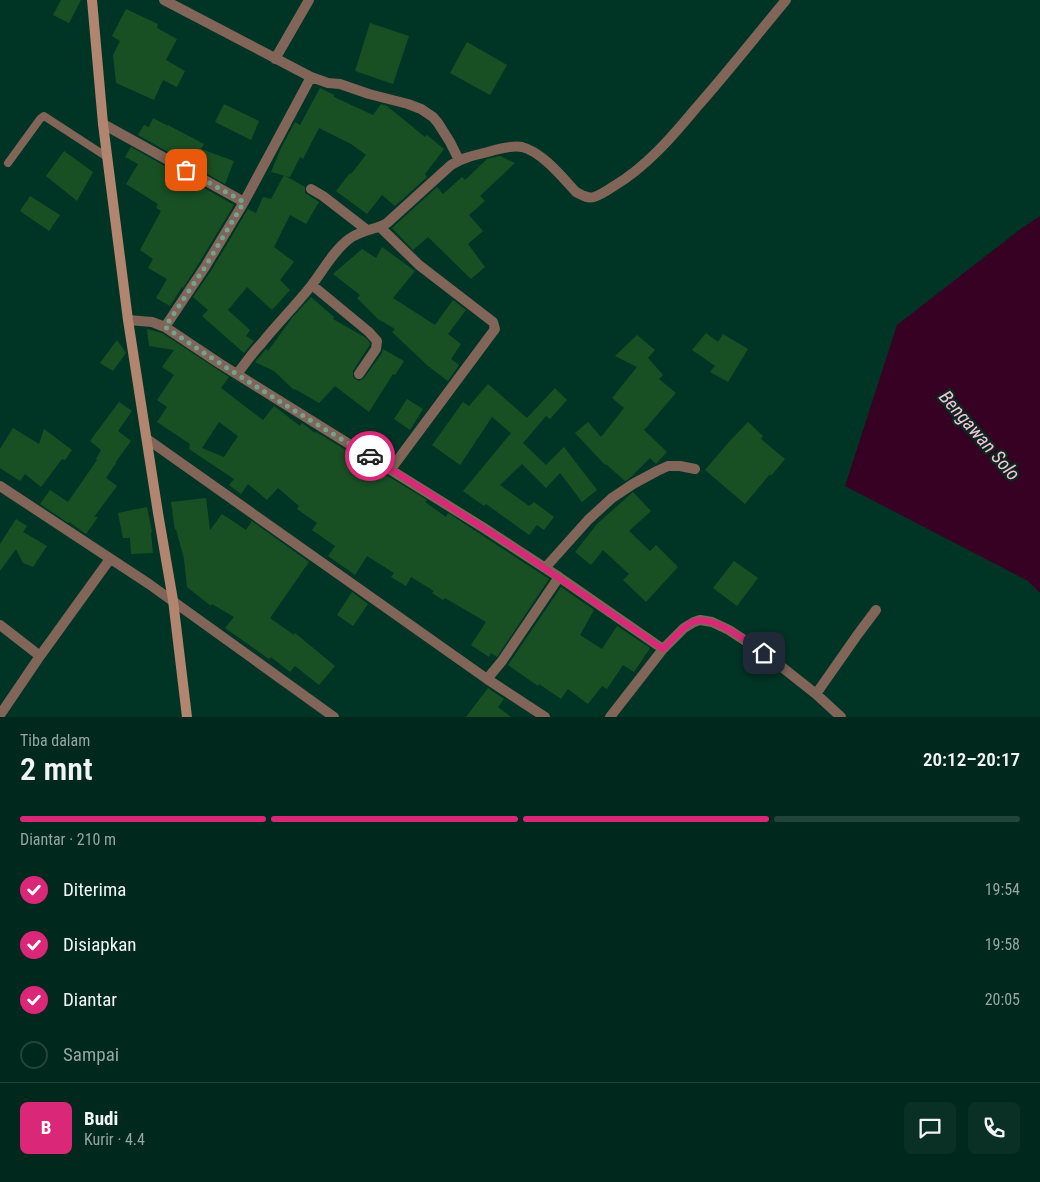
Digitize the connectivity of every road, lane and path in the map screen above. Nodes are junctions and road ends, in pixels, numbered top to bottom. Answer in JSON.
{"nodes":[{"id":1,"x":92,"y":0,"type":"edge"},
{"id":2,"x":164,"y":0,"type":"edge"},
{"id":3,"x":309,"y":0,"type":"edge"},
{"id":4,"x":786,"y":0,"type":"edge"},
{"id":5,"x":275,"y":59,"type":"junction"},
{"id":6,"x":311,"y":77,"type":"junction"},
{"id":7,"x":103,"y":124,"type":"junction"},
{"id":8,"x":107,"y":157,"type":"junction"},
{"id":9,"x":459,"y":160,"type":"junction"},
{"id":10,"x":8,"y":163,"type":"dead end"},
{"id":11,"x":310,"y":189,"type":"dead end"},
{"id":12,"x":244,"y":202,"type":"junction"},
{"id":13,"x":380,"y":227,"type":"junction"},
{"id":14,"x":367,"y":230,"type":"junction"},
{"id":15,"x":312,"y":285,"type":"junction"},
{"id":16,"x":128,"y":320,"type":"junction"},
{"id":17,"x":165,"y":327,"type":"junction"},
{"id":18,"x":237,"y":374,"type":"junction"},
{"id":19,"x":359,"y":374,"type":"dead end"},
{"id":20,"x":147,"y":439,"type":"junction"},
{"id":21,"x":391,"y":469,"type":"junction"},
{"id":22,"x":695,"y":470,"type":"dead end"},
{"id":23,"x":1,"y":487,"type":"edge"},
{"id":24,"x":110,"y":559,"type":"junction"},
{"id":25,"x":545,"y":568,"type":"junction"},
{"id":26,"x":558,"y":577,"type":"junction"},
{"id":27,"x":173,"y":600,"type":"junction"},
{"id":28,"x":876,"y":610,"type":"dead end"},
{"id":29,"x":0,"y":625,"type":"edge"},
{"id":30,"x":663,"y":649,"type":"junction"},
{"id":31,"x":40,"y":656,"type":"junction"},
{"id":32,"x":487,"y":679,"type":"junction"},
{"id":33,"x":816,"y":694,"type":"junction"},
{"id":34,"x":0,"y":715,"type":"edge"},
{"id":35,"x":187,"y":717,"type":"edge"},
{"id":36,"x":334,"y":717,"type":"edge"},
{"id":37,"x":545,"y":717,"type":"edge"},
{"id":38,"x":610,"y":717,"type":"edge"},
{"id":39,"x":841,"y":717,"type":"edge"}],
"edges":[{"from":1,"to":7,"type":"street"},
{"from":2,"to":5,"type":"street"},
{"from":3,"to":5,"type":"street"},
{"from":4,"to":9,"type":"street"},
{"from":5,"to":6,"type":"street"},
{"from":6,"to":9,"type":"street"},
{"from":6,"to":12,"type":"street"},
{"from":7,"to":8,"type":"street"},
{"from":7,"to":12,"type":"street"},
{"from":8,"to":10,"type":"lane"},
{"from":8,"to":16,"type":"street"},
{"from":9,"to":13,"type":"street"},
{"from":11,"to":14,"type":"street"},
{"from":12,"to":17,"type":"street"},
{"from":13,"to":14,"type":"street"},
{"from":13,"to":21,"type":"street"},
{"from":14,"to":15,"type":"street"},
{"from":15,"to":18,"type":"street"},
{"from":15,"to":19,"type":"street"},
{"from":16,"to":17,"type":"street"},
{"from":16,"to":20,"type":"street"},
{"from":17,"to":18,"type":"street"},
{"from":18,"to":21,"type":"street"},
{"from":20,"to":27,"type":"street"},
{"from":20,"to":32,"type":"street"},
{"from":21,"to":25,"type":"street"},
{"from":22,"to":25,"type":"street"},
{"from":23,"to":24,"type":"street"},
{"from":24,"to":27,"type":"street"},
{"from":24,"to":31,"type":"street"},
{"from":25,"to":26,"type":"street"},
{"from":26,"to":30,"type":"street"},
{"from":26,"to":32,"type":"street"},
{"from":27,"to":35,"type":"street"},
{"from":27,"to":36,"type":"street"},
{"from":28,"to":33,"type":"street"},
{"from":29,"to":31,"type":"street"},
{"from":30,"to":33,"type":"street"},
{"from":30,"to":38,"type":"street"},
{"from":31,"to":34,"type":"street"},
{"from":32,"to":37,"type":"street"},
{"from":33,"to":39,"type":"street"}]}
